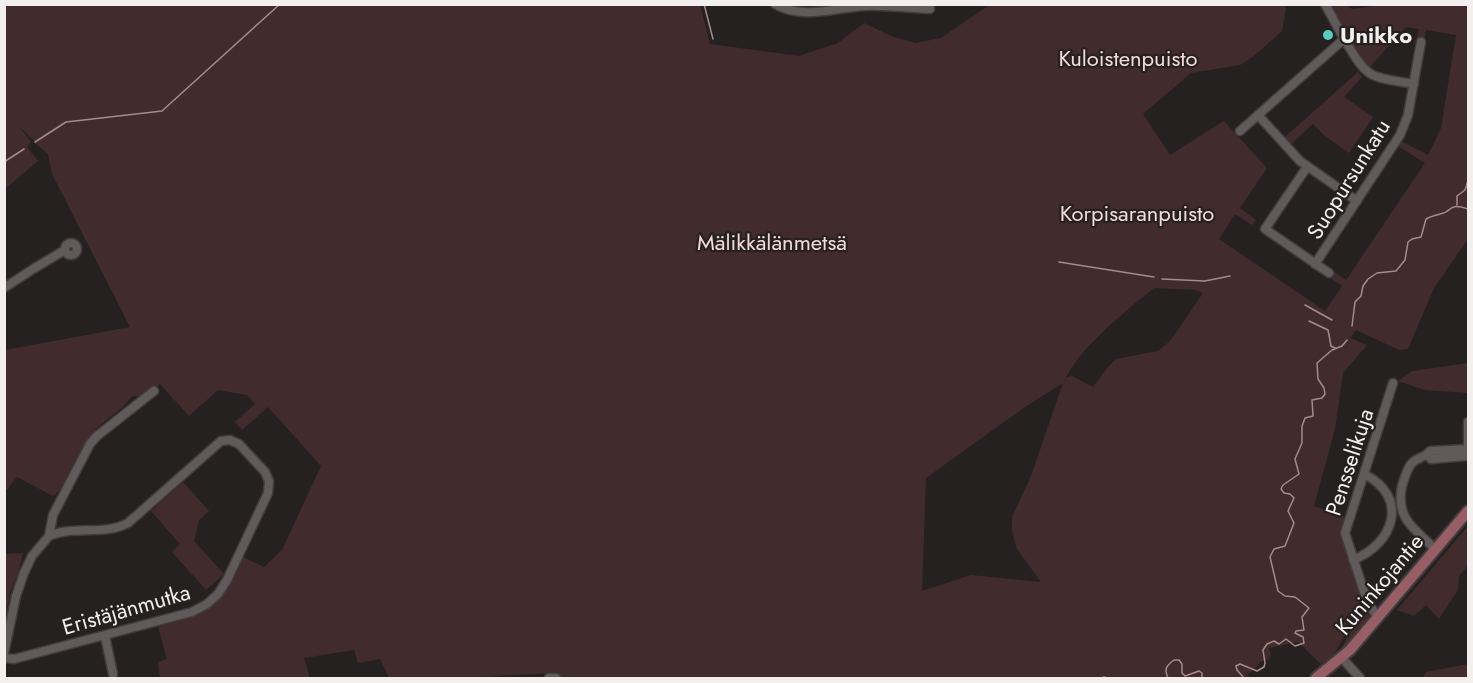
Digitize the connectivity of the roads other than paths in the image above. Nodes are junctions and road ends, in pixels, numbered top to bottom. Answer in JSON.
{"nodes":[{"id":1,"x":775,"y":4,"type":"edge"},
{"id":2,"x":1325,"y":4,"type":"edge"},
{"id":3,"x":930,"y":9,"type":"dead end"},
{"id":4,"x":1344,"y":39,"type":"junction"},
{"id":5,"x":1421,"y":42,"type":"dead end"},
{"id":6,"x":1414,"y":84,"type":"junction"},
{"id":7,"x":1258,"y":115,"type":"junction"},
{"id":8,"x":1240,"y":131,"type":"dead end"},
{"id":9,"x":1307,"y":167,"type":"junction"},
{"id":10,"x":1357,"y":201,"type":"junction"},
{"id":11,"x":82,"y":261,"type":"dead end"},
{"id":12,"x":1315,"y":264,"type":"junction"},
{"id":13,"x":1329,"y":273,"type":"dead end"},
{"id":14,"x":4,"y":288,"type":"edge"},
{"id":15,"x":1393,"y":383,"type":"dead end"},
{"id":16,"x":154,"y":391,"type":"dead end"},
{"id":17,"x":1468,"y":422,"type":"edge"},
{"id":18,"x":1468,"y":447,"type":"edge"},
{"id":19,"x":1427,"y":455,"type":"junction"},
{"id":20,"x":1468,"y":456,"type":"edge"},
{"id":21,"x":1364,"y":474,"type":"junction"},
{"id":22,"x":1396,"y":508,"type":"junction"},
{"id":23,"x":1468,"y":511,"type":"edge"},
{"id":24,"x":49,"y":536,"type":"junction"},
{"id":25,"x":1435,"y":549,"type":"junction"},
{"id":26,"x":1353,"y":560,"type":"junction"},
{"id":27,"x":1378,"y":618,"type":"junction"},
{"id":28,"x":105,"y":636,"type":"junction"},
{"id":29,"x":4,"y":653,"type":"edge"},
{"id":30,"x":4,"y":658,"type":"edge"},
{"id":31,"x":1342,"y":658,"type":"junction"},
{"id":32,"x":113,"y":674,"type":"dead end"},
{"id":33,"x":549,"y":678,"type":"edge"},
{"id":34,"x":556,"y":678,"type":"edge"},
{"id":35,"x":1316,"y":678,"type":"edge"},
{"id":36,"x":1360,"y":678,"type":"edge"}],
"edges":[{"from":1,"to":3,"type":"street"},
{"from":2,"to":4,"type":"street"},
{"from":4,"to":6,"type":"street"},
{"from":4,"to":7,"type":"street"},
{"from":5,"to":6,"type":"street","name":"Suopursunkatu"},
{"from":6,"to":10,"type":"street","name":"Suopursunkatu"},
{"from":7,"to":8,"type":"street"},
{"from":7,"to":9,"type":"street"},
{"from":9,"to":10,"type":"street"},
{"from":9,"to":12,"type":"street"},
{"from":10,"to":12,"type":"street","name":"Suopursunkatu"},
{"from":11,"to":14,"type":"street"},
{"from":12,"to":13,"type":"street"},
{"from":15,"to":21,"type":"street","name":"Pensselikuja"},
{"from":16,"to":24,"type":"street"},
{"from":17,"to":18,"type":"street"},
{"from":18,"to":19,"type":"street"},
{"from":19,"to":20,"type":"street"},
{"from":19,"to":22,"type":"street"},
{"from":21,"to":22,"type":"street"},
{"from":21,"to":26,"type":"street","name":"Pensselikuja"},
{"from":22,"to":25,"type":"street"},
{"from":22,"to":26,"type":"street"},
{"from":23,"to":25,"type":"main road","name":"Kuninkojantie"},
{"from":24,"to":28,"type":"street","name":"Eristäjänmutka"},
{"from":24,"to":29,"type":"street"},
{"from":25,"to":27,"type":"main road","name":"Kuninkojantie"},
{"from":26,"to":27,"type":"street","name":"Pensselikuja"},
{"from":27,"to":31,"type":"main road","name":"Kuninkojantie"},
{"from":28,"to":30,"type":"street","name":"Eristäjänmutka"},
{"from":28,"to":32,"type":"street"},
{"from":31,"to":35,"type":"main road","name":"Kuninkojantie"},
{"from":31,"to":36,"type":"street"},
{"from":33,"to":34,"type":"street"}]}
